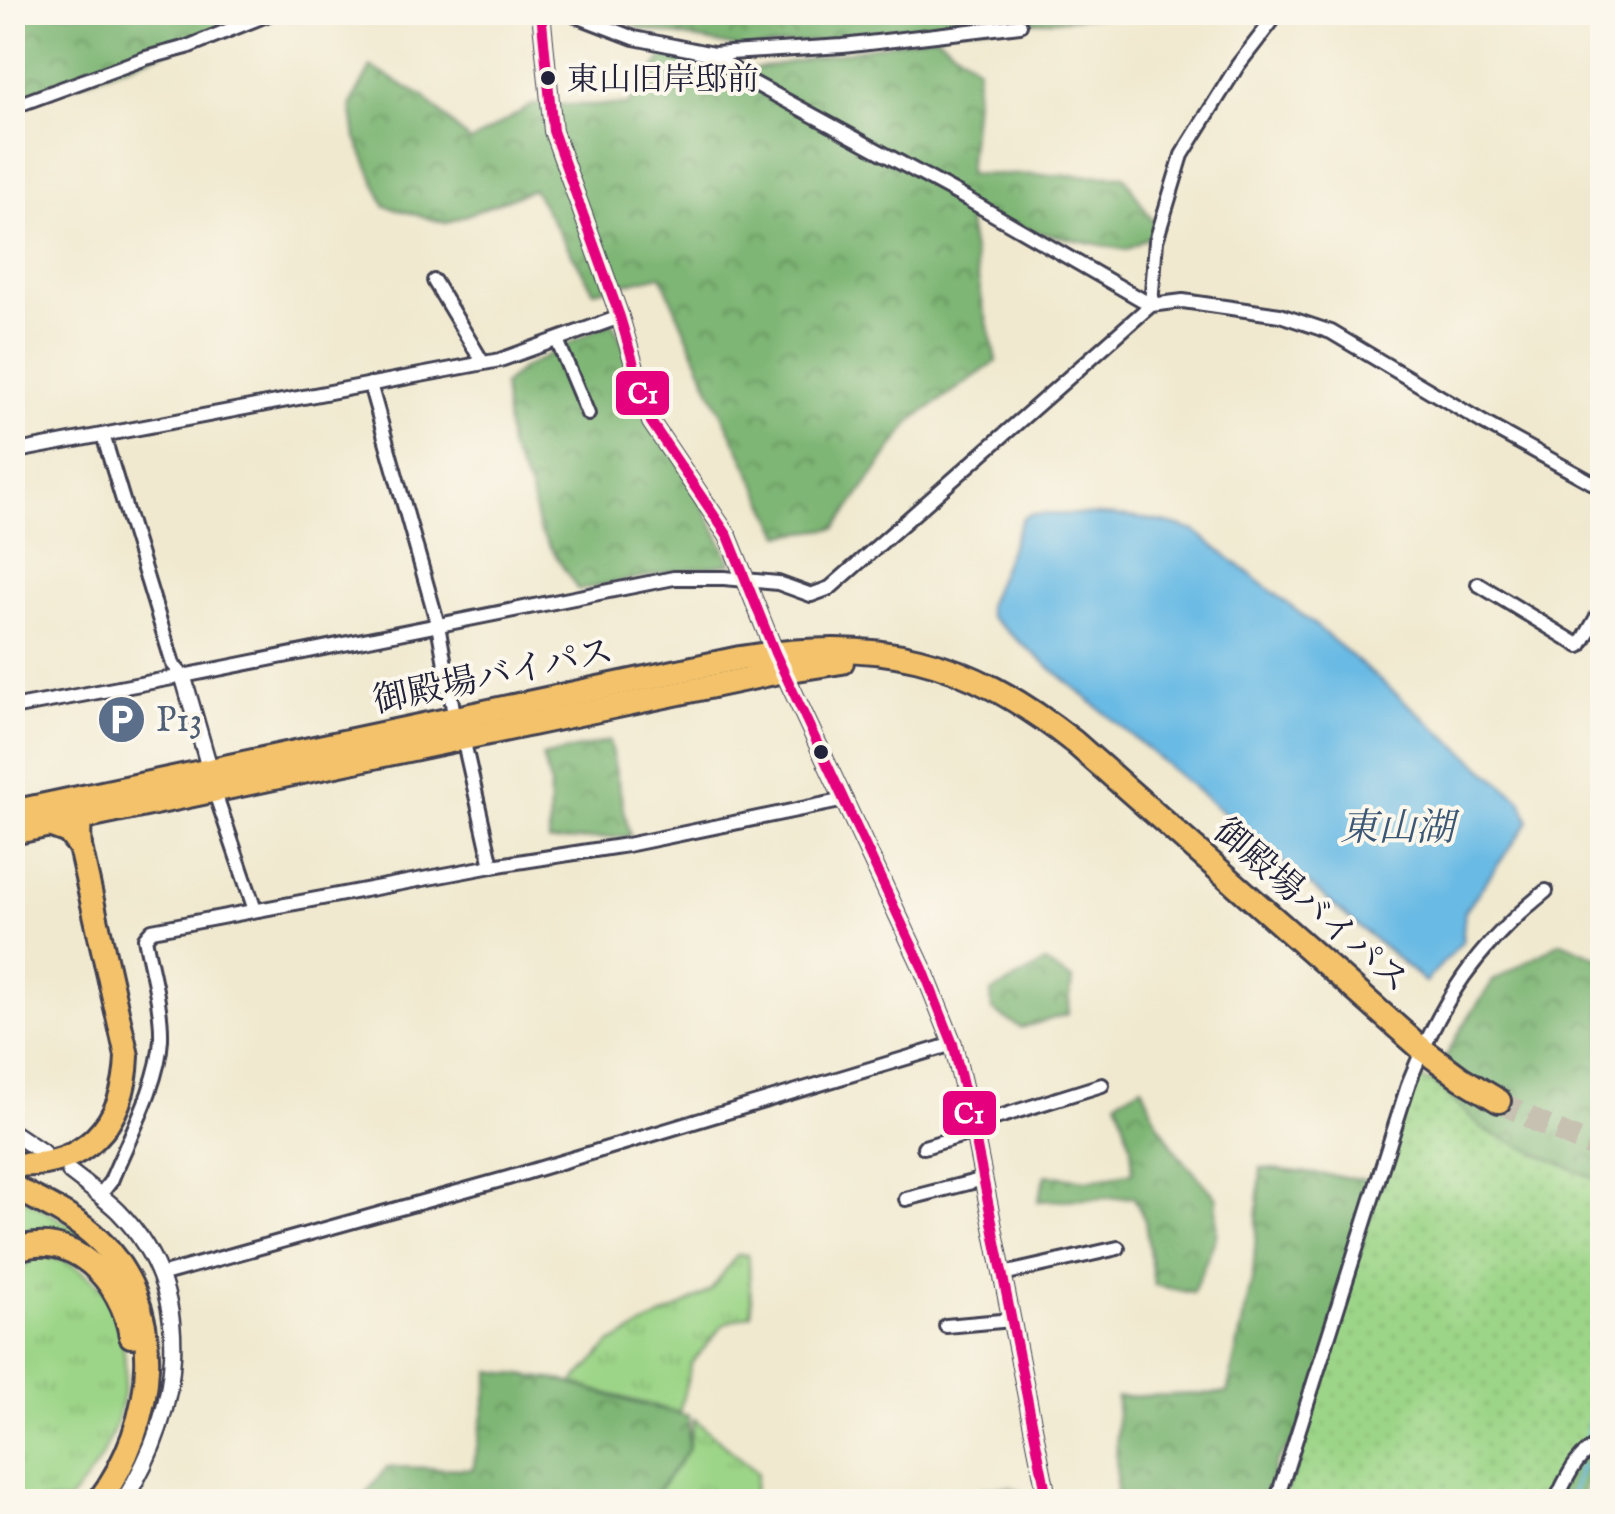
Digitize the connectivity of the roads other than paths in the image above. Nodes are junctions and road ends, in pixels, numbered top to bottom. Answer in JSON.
{"nodes":[{"id":1,"x":274,"y":12,"type":"edge"},
{"id":2,"x":540,"y":12,"type":"edge"},
{"id":3,"x":566,"y":12,"type":"edge"},
{"id":4,"x":1279,"y":12,"type":"edge"},
{"id":5,"x":1020,"y":26,"type":"dead end"},
{"id":6,"x":714,"y":54,"type":"junction"},
{"id":7,"x":12,"y":108,"type":"edge"},
{"id":8,"x":434,"y":281,"type":"dead end"},
{"id":9,"x":1151,"y":305,"type":"junction"},
{"id":10,"x":620,"y":318,"type":"junction"},
{"id":11,"x":557,"y":340,"type":"junction"},
{"id":12,"x":483,"y":363,"type":"junction"},
{"id":13,"x":370,"y":384,"type":"junction"},
{"id":14,"x":588,"y":414,"type":"dead end"},
{"id":15,"x":102,"y":435,"type":"junction"},
{"id":16,"x":12,"y":452,"type":"edge"},
{"id":17,"x":1602,"y":488,"type":"edge"},
{"id":18,"x":746,"y":580,"type":"junction"},
{"id":19,"x":1478,"y":584,"type":"dead end"},
{"id":20,"x":1602,"y":608,"type":"edge"},
{"id":21,"x":438,"y":625,"type":"junction"},
{"id":22,"x":780,"y":662,"type":"junction"},
{"id":23,"x":183,"y":676,"type":"junction"},
{"id":24,"x":12,"y":708,"type":"edge"},
{"id":25,"x":459,"y":729,"type":"junction"},
{"id":26,"x":212,"y":780,"type":"junction"},
{"id":27,"x":92,"y":796,"type":"junction"},
{"id":28,"x":845,"y":800,"type":"junction"},
{"id":29,"x":12,"y":812,"type":"edge"},
{"id":30,"x":79,"y":820,"type":"junction"},
{"id":31,"x":49,"y":826,"type":"junction"},
{"id":32,"x":12,"y":833,"type":"edge"},
{"id":33,"x":80,"y":846,"type":"junction"},
{"id":34,"x":492,"y":866,"type":"junction"},
{"id":35,"x":1546,"y":891,"type":"dead end"},
{"id":36,"x":256,"y":910,"type":"junction"},
{"id":37,"x":953,"y":1044,"type":"junction"},
{"id":38,"x":1422,"y":1049,"type":"junction"},
{"id":39,"x":1102,"y":1084,"type":"dead end"},
{"id":40,"x":1499,"y":1102,"type":"tunnel mouth"},
{"id":41,"x":974,"y":1128,"type":"junction"},
{"id":42,"x":12,"y":1132,"type":"edge"},
{"id":43,"x":924,"y":1147,"type":"dead end"},
{"id":44,"x":42,"y":1152,"type":"dead end"},
{"id":45,"x":12,"y":1164,"type":"edge"},
{"id":46,"x":70,"y":1172,"type":"dead end"},
{"id":47,"x":984,"y":1179,"type":"junction"},
{"id":48,"x":12,"y":1186,"type":"edge"},
{"id":49,"x":100,"y":1195,"type":"junction"},
{"id":50,"x":906,"y":1199,"type":"dead end"},
{"id":51,"x":1118,"y":1248,"type":"dead end"},
{"id":52,"x":12,"y":1252,"type":"edge"},
{"id":53,"x":1002,"y":1274,"type":"junction"},
{"id":54,"x":160,"y":1276,"type":"junction"},
{"id":55,"x":1012,"y":1320,"type":"junction"},
{"id":56,"x":946,"y":1326,"type":"dead end"},
{"id":57,"x":1602,"y":1443,"type":"edge"},
{"id":58,"x":79,"y":1502,"type":"edge"},
{"id":59,"x":98,"y":1502,"type":"edge"},
{"id":60,"x":122,"y":1502,"type":"edge"},
{"id":61,"x":1048,"y":1502,"type":"edge"},
{"id":62,"x":1276,"y":1502,"type":"edge"},
{"id":63,"x":1555,"y":1502,"type":"edge"}],
"edges":[{"from":1,"to":7,"type":"street"},
{"from":2,"to":10,"type":"street"},
{"from":3,"to":6,"type":"street"},
{"from":4,"to":9,"type":"street"},
{"from":5,"to":6,"type":"street"},
{"from":6,"to":9,"type":"street"},
{"from":8,"to":12,"type":"street"},
{"from":9,"to":17,"type":"street"},
{"from":9,"to":18,"type":"street"},
{"from":10,"to":11,"type":"street"},
{"from":10,"to":18,"type":"street"},
{"from":11,"to":12,"type":"street"},
{"from":11,"to":14,"type":"street"},
{"from":12,"to":13,"type":"street"},
{"from":13,"to":15,"type":"street"},
{"from":13,"to":21,"type":"street"},
{"from":15,"to":16,"type":"street"},
{"from":15,"to":23,"type":"street"},
{"from":18,"to":21,"type":"street"},
{"from":18,"to":22,"type":"street"},
{"from":19,"to":20,"type":"street"},
{"from":21,"to":23,"type":"street"},
{"from":21,"to":25,"type":"street"},
{"from":22,"to":25,"type":"highway","name":"御殿場バイパス"},
{"from":22,"to":28,"type":"street"},
{"from":22,"to":38,"type":"highway","name":"御殿場バイパス"},
{"from":23,"to":24,"type":"street"},
{"from":23,"to":26,"type":"street"},
{"from":25,"to":26,"type":"highway","name":"御殿場バイパス"},
{"from":25,"to":34,"type":"street"},
{"from":26,"to":27,"type":"highway","name":"御殿場バイパス"},
{"from":26,"to":30,"type":"highway","name":"御殿場バイパス"},
{"from":26,"to":36,"type":"street"},
{"from":27,"to":29,"type":"highway","name":"御殿場バイパス"},
{"from":27,"to":30,"type":"highway"},
{"from":28,"to":34,"type":"street"},
{"from":28,"to":37,"type":"street"},
{"from":30,"to":31,"type":"highway","name":"御殿場バイパス"},
{"from":30,"to":33,"type":"highway"},
{"from":31,"to":32,"type":"highway","name":"御殿場バイパス"},
{"from":31,"to":33,"type":"highway"},
{"from":33,"to":45,"type":"highway"},
{"from":34,"to":36,"type":"street"},
{"from":35,"to":38,"type":"street"},
{"from":36,"to":49,"type":"street"},
{"from":37,"to":41,"type":"street"},
{"from":37,"to":54,"type":"street"},
{"from":38,"to":40,"type":"highway","name":"御殿場バイパス"},
{"from":38,"to":62,"type":"street"},
{"from":39,"to":41,"type":"street"},
{"from":41,"to":43,"type":"street"},
{"from":41,"to":47,"type":"street"},
{"from":42,"to":44,"type":"street"},
{"from":46,"to":49,"type":"street"},
{"from":47,"to":50,"type":"street"},
{"from":47,"to":53,"type":"street"},
{"from":48,"to":59,"type":"highway"},
{"from":49,"to":54,"type":"street"},
{"from":51,"to":53,"type":"street"},
{"from":52,"to":58,"type":"highway"},
{"from":53,"to":55,"type":"street"},
{"from":54,"to":60,"type":"street"},
{"from":55,"to":56,"type":"street"},
{"from":55,"to":61,"type":"street"},
{"from":57,"to":63,"type":"street"}]}
